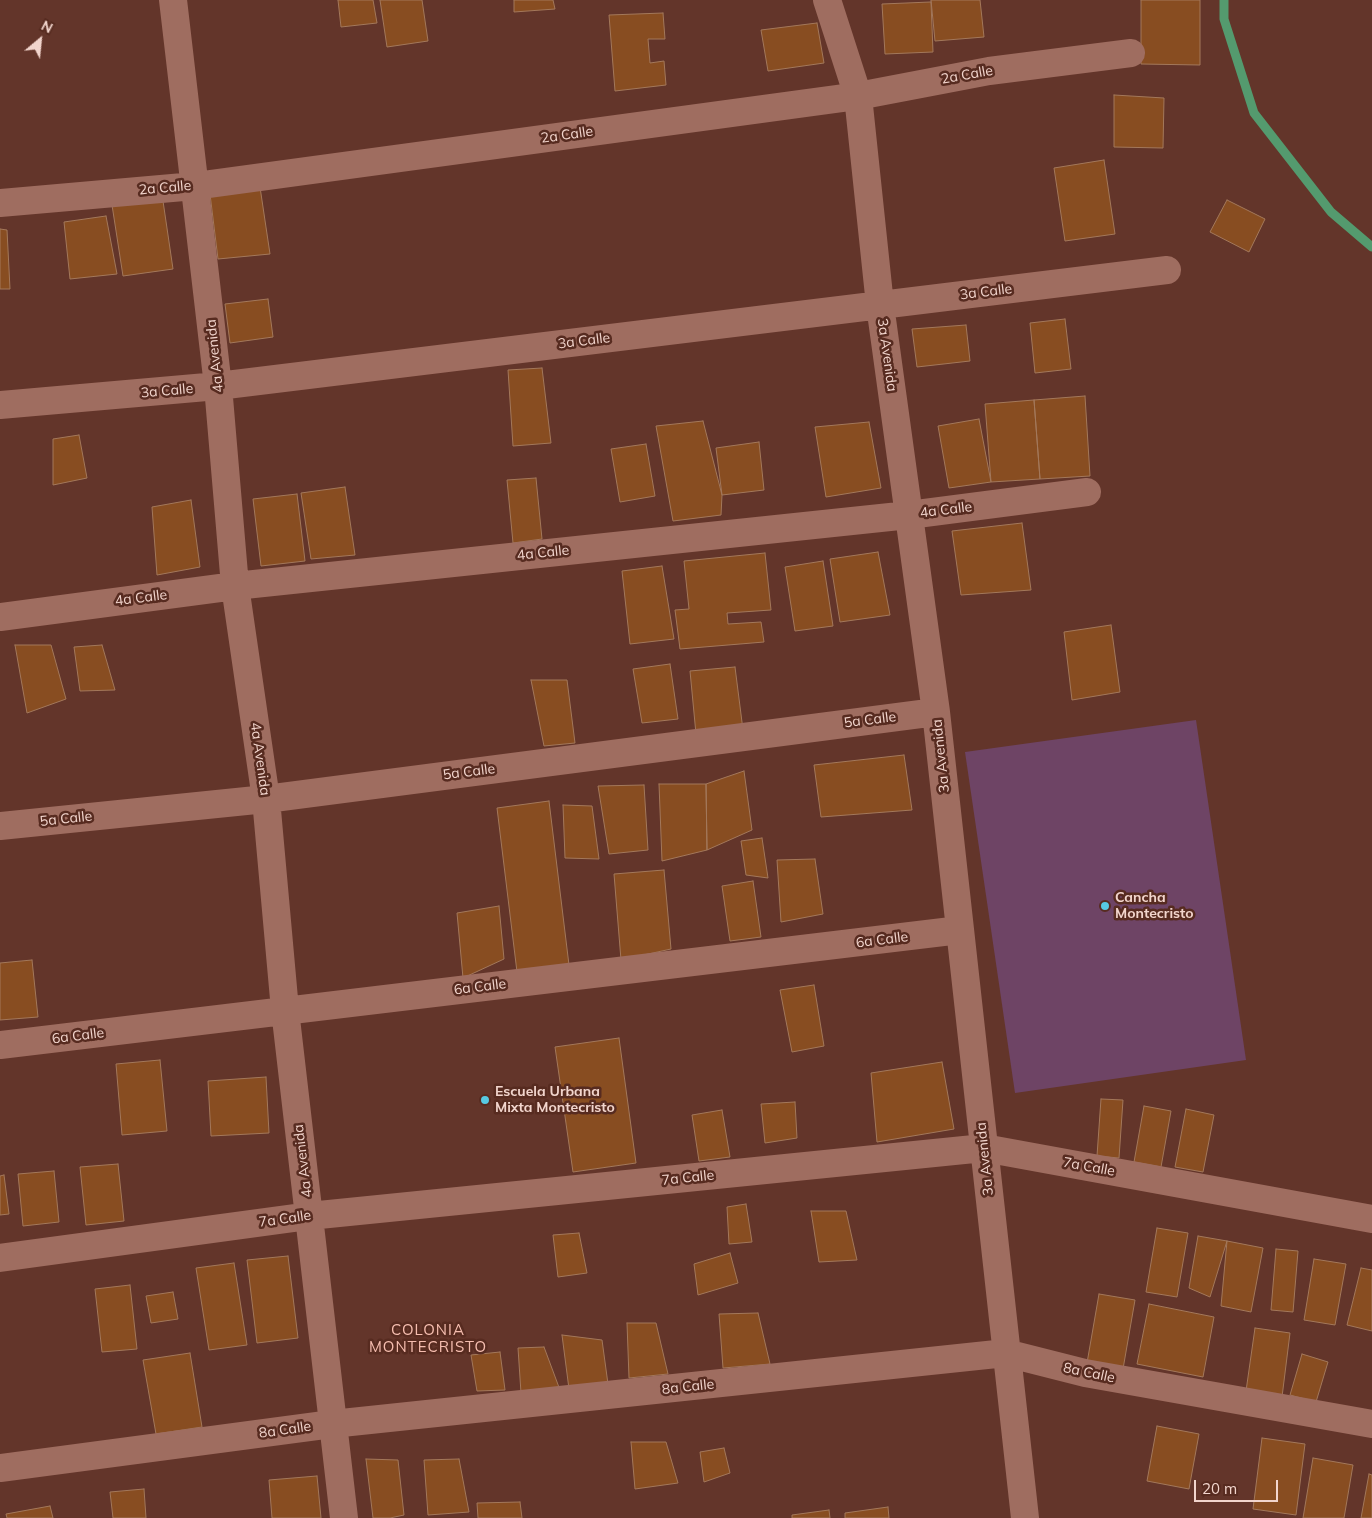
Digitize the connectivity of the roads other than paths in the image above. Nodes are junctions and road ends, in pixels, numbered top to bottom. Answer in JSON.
{"nodes":[{"id":1,"x":173,"y":0,"type":"edge"},
{"id":2,"x":827,"y":0,"type":"edge"},
{"id":3,"x":1131,"y":53,"type":"dead end"},
{"id":4,"x":858,"y":96,"type":"junction"},
{"id":5,"x":195,"y":186,"type":"junction"},
{"id":6,"x":0,"y":203,"type":"edge"},
{"id":7,"x":1167,"y":270,"type":"dead end"},
{"id":8,"x":880,"y":304,"type":"junction"},
{"id":9,"x":218,"y":386,"type":"junction"},
{"id":10,"x":0,"y":405,"type":"edge"},
{"id":11,"x":1087,"y":492,"type":"dead end"},
{"id":12,"x":909,"y":515,"type":"junction"},
{"id":13,"x":235,"y":586,"type":"junction"},
{"id":14,"x":0,"y":617,"type":"edge"},
{"id":15,"x":936,"y":712,"type":"junction"},
{"id":16,"x":266,"y":799,"type":"junction"},
{"id":17,"x":0,"y":826,"type":"edge"},
{"id":18,"x":960,"y":930,"type":"junction"},
{"id":19,"x":285,"y":1010,"type":"junction"},
{"id":20,"x":0,"y":1046,"type":"edge"},
{"id":21,"x":984,"y":1148,"type":"junction"},
{"id":22,"x":310,"y":1216,"type":"junction"},
{"id":23,"x":1372,"y":1218,"type":"edge"},
{"id":24,"x":0,"y":1258,"type":"edge"},
{"id":25,"x":1006,"y":1353,"type":"junction"},
{"id":26,"x":332,"y":1424,"type":"junction"},
{"id":27,"x":1372,"y":1424,"type":"edge"},
{"id":28,"x":0,"y":1468,"type":"edge"},
{"id":29,"x":344,"y":1518,"type":"edge"},
{"id":30,"x":1026,"y":1518,"type":"edge"}],
"edges":[{"from":1,"to":5,"type":"street","name":"4a Avenida"},
{"from":2,"to":4,"type":"street","name":"3a Avenida"},
{"from":3,"to":4,"type":"street","name":"2a Calle"},
{"from":4,"to":5,"type":"street","name":"2a Calle"},
{"from":4,"to":8,"type":"street","name":"3a Avenida"},
{"from":5,"to":6,"type":"street","name":"2a Calle"},
{"from":5,"to":9,"type":"street","name":"4a Avenida"},
{"from":7,"to":8,"type":"street","name":"3a Calle"},
{"from":8,"to":9,"type":"street","name":"3a Calle"},
{"from":8,"to":12,"type":"street","name":"3a Avenida"},
{"from":9,"to":10,"type":"street","name":"3a Calle"},
{"from":9,"to":13,"type":"street","name":"4a Avenida"},
{"from":11,"to":12,"type":"street","name":"4a Calle"},
{"from":12,"to":13,"type":"street","name":"4a Calle"},
{"from":12,"to":15,"type":"street","name":"3a Avenida"},
{"from":13,"to":14,"type":"street","name":"4a Calle"},
{"from":13,"to":16,"type":"street","name":"4a Avenida"},
{"from":15,"to":16,"type":"street","name":"5a Calle"},
{"from":15,"to":18,"type":"street","name":"3a Avenida"},
{"from":16,"to":17,"type":"street","name":"5a Calle"},
{"from":16,"to":19,"type":"street","name":"4a Avenida"},
{"from":18,"to":19,"type":"street","name":"6a Calle"},
{"from":18,"to":21,"type":"street","name":"3a Avenida"},
{"from":19,"to":20,"type":"street","name":"6a Calle"},
{"from":19,"to":22,"type":"street","name":"4a Avenida"},
{"from":21,"to":22,"type":"street","name":"7a Calle"},
{"from":21,"to":23,"type":"street","name":"7a Calle"},
{"from":21,"to":25,"type":"street","name":"3a Avenida"},
{"from":22,"to":24,"type":"street","name":"7a Calle"},
{"from":22,"to":26,"type":"street","name":"4a Avenida"},
{"from":25,"to":26,"type":"street","name":"8a Calle"},
{"from":25,"to":27,"type":"street","name":"8a Calle"},
{"from":25,"to":30,"type":"street","name":"3a Avenida"},
{"from":26,"to":28,"type":"street","name":"8a Calle"},
{"from":26,"to":29,"type":"street","name":"4a Avenida"}]}
